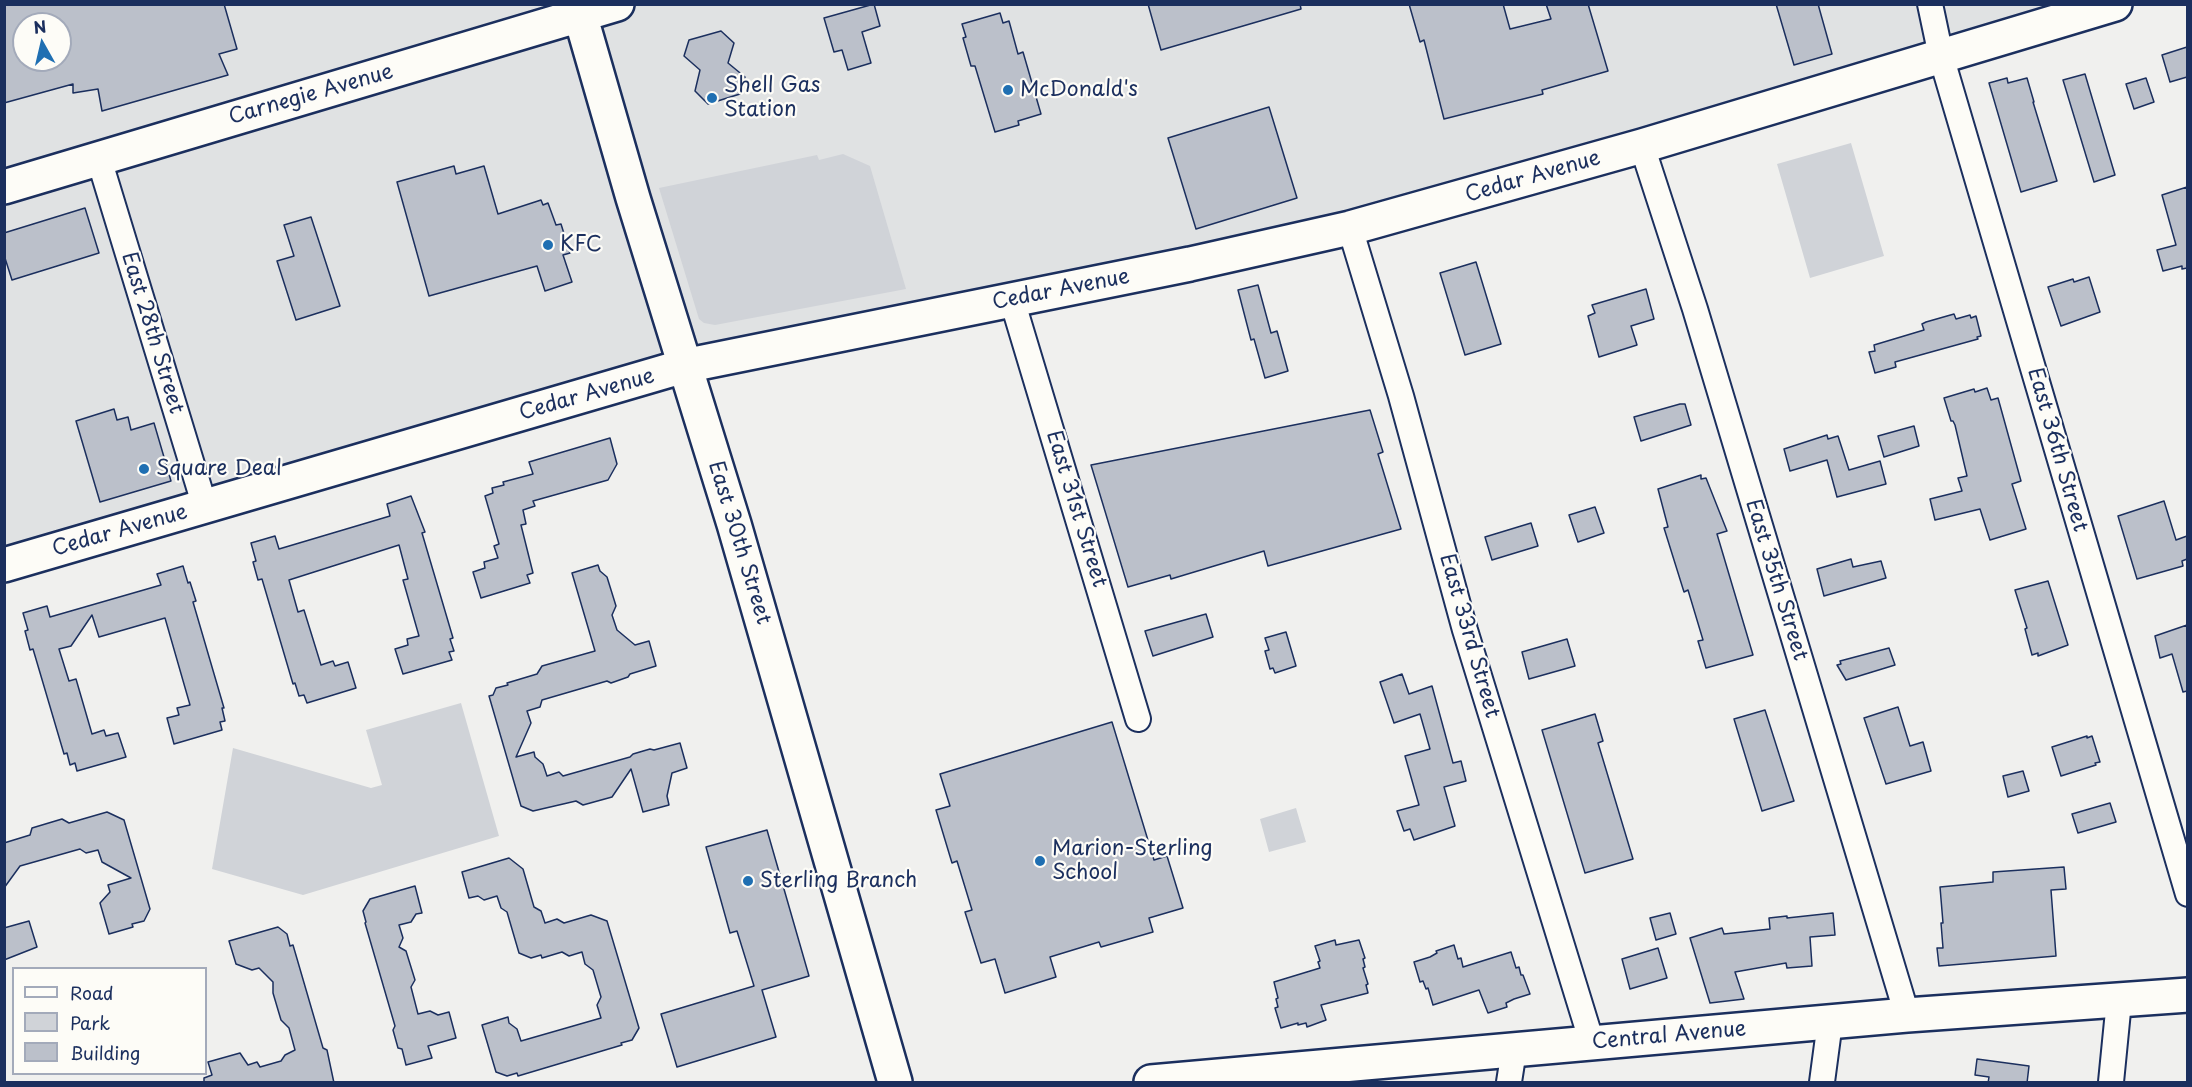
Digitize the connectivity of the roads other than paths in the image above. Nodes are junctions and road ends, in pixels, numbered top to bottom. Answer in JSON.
{"nodes":[{"id":1,"x":617,"y":4,"type":"edge"},
{"id":2,"x":1930,"y":4,"type":"edge"},
{"id":3,"x":2115,"y":4,"type":"edge"},
{"id":4,"x":578,"y":10,"type":"edge"},
{"id":5,"x":1941,"y":56,"type":"junction"},
{"id":6,"x":1642,"y":146,"type":"junction"},
{"id":7,"x":99,"y":159,"type":"junction"},
{"id":8,"x":4,"y":187,"type":"edge"},
{"id":9,"x":1350,"y":228,"type":"junction"},
{"id":10,"x":1012,"y":300,"type":"junction"},
{"id":11,"x":684,"y":366,"type":"junction"},
{"id":12,"x":205,"y":507,"type":"junction"},
{"id":13,"x":4,"y":565,"type":"edge"},
{"id":14,"x":1138,"y":719,"type":"dead end"},
{"id":15,"x":2187,"y":894,"type":"edge"},
{"id":16,"x":2187,"y":995,"type":"edge"},
{"id":17,"x":2119,"y":1001,"type":"junction"},
{"id":18,"x":1907,"y":1015,"type":"junction"},
{"id":19,"x":1830,"y":1022,"type":"junction"},
{"id":20,"x":1592,"y":1042,"type":"junction"},
{"id":21,"x":1514,"y":1050,"type":"junction"},
{"id":22,"x":895,"y":1083,"type":"edge"},
{"id":23,"x":1151,"y":1083,"type":"edge"},
{"id":24,"x":1509,"y":1083,"type":"edge"},
{"id":25,"x":1822,"y":1083,"type":"edge"},
{"id":26,"x":2111,"y":1083,"type":"edge"}],
"edges":[{"from":1,"to":4,"type":"street","name":"Carnegie Avenue"},
{"from":2,"to":5,"type":"street","name":"East 36th Street"},
{"from":3,"to":5,"type":"street","name":"Cedar Avenue"},
{"from":4,"to":7,"type":"street","name":"Carnegie Avenue"},
{"from":4,"to":11,"type":"street","name":"East 30th Street"},
{"from":5,"to":6,"type":"street","name":"Cedar Avenue"},
{"from":5,"to":15,"type":"street","name":"East 36th Street"},
{"from":6,"to":9,"type":"street","name":"Cedar Avenue"},
{"from":6,"to":18,"type":"street","name":"East 35th Street"},
{"from":7,"to":8,"type":"street","name":"Carnegie Avenue"},
{"from":7,"to":12,"type":"street","name":"East 28th Street"},
{"from":9,"to":10,"type":"street","name":"Cedar Avenue"},
{"from":9,"to":20,"type":"street","name":"East 33rd Street"},
{"from":10,"to":11,"type":"street","name":"Cedar Avenue"},
{"from":10,"to":14,"type":"street","name":"East 31st Street"},
{"from":11,"to":12,"type":"street","name":"Cedar Avenue"},
{"from":11,"to":22,"type":"street","name":"East 30th Street"},
{"from":12,"to":13,"type":"street","name":"Cedar Avenue"},
{"from":16,"to":17,"type":"street","name":"Central Avenue"},
{"from":17,"to":18,"type":"street","name":"Central Avenue"},
{"from":17,"to":26,"type":"street"},
{"from":18,"to":19,"type":"street","name":"Central Avenue"},
{"from":19,"to":20,"type":"street","name":"Central Avenue"},
{"from":19,"to":25,"type":"street"},
{"from":20,"to":21,"type":"street","name":"Central Avenue"},
{"from":21,"to":23,"type":"street","name":"Central Avenue"},
{"from":21,"to":24,"type":"street"}]}
